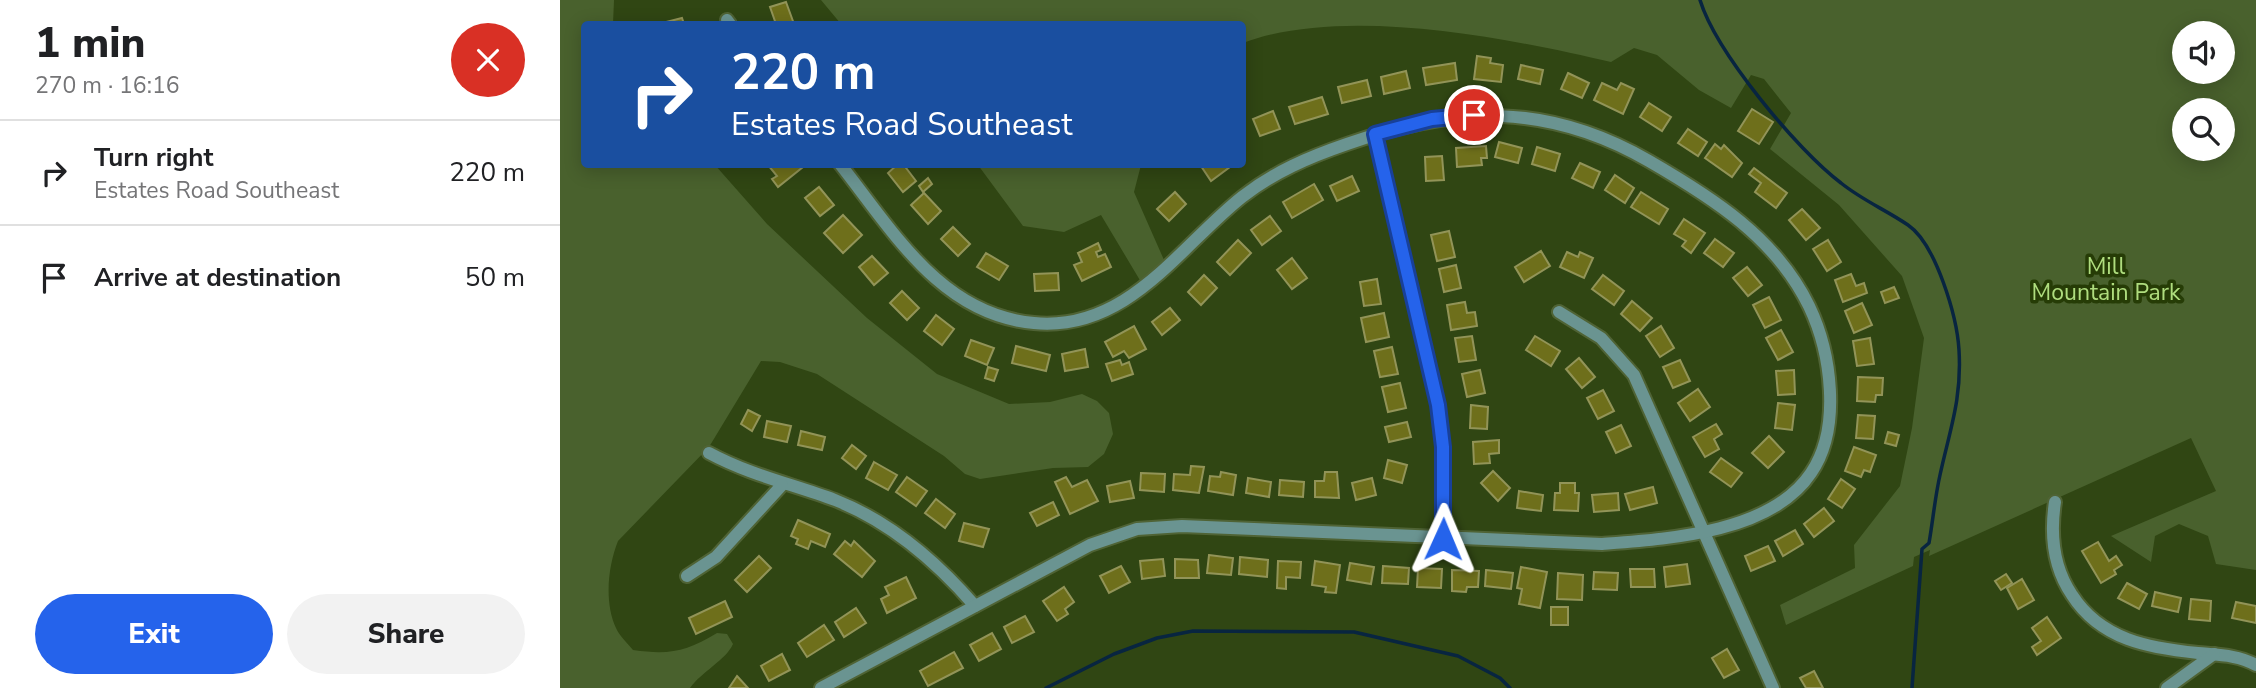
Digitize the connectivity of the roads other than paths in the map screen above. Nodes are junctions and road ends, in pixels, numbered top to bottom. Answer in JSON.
{"nodes":[{"id":1,"x":1375,"y":134,"type":"junction"},
{"id":2,"x":843,"y":168,"type":"edge"},
{"id":3,"x":1559,"y":312,"type":"dead end"},
{"id":4,"x":709,"y":453,"type":"dead end"},
{"id":5,"x":782,"y":485,"type":"junction"},
{"id":6,"x":2055,"y":502,"type":"dead end"},
{"id":7,"x":1703,"y":531,"type":"junction"},
{"id":8,"x":1443,"y":539,"type":"junction"},
{"id":9,"x":687,"y":576,"type":"dead end"},
{"id":10,"x":975,"y":606,"type":"junction"},
{"id":11,"x":2214,"y":654,"type":"junction"},
{"id":12,"x":2256,"y":665,"type":"edge"},
{"id":13,"x":821,"y":688,"type":"edge"},
{"id":14,"x":1773,"y":688,"type":"edge"},
{"id":15,"x":2167,"y":688,"type":"edge"}],
"edges":[{"from":1,"to":2,"type":"street"},
{"from":1,"to":7,"type":"street"},
{"from":1,"to":8,"type":"street"},
{"from":3,"to":7,"type":"street"},
{"from":4,"to":5,"type":"street"},
{"from":5,"to":9,"type":"street"},
{"from":5,"to":10,"type":"street"},
{"from":6,"to":11,"type":"street"},
{"from":7,"to":8,"type":"street"},
{"from":7,"to":14,"type":"street"},
{"from":8,"to":10,"type":"street"},
{"from":10,"to":13,"type":"street"},
{"from":11,"to":12,"type":"street"},
{"from":11,"to":15,"type":"street"}]}
